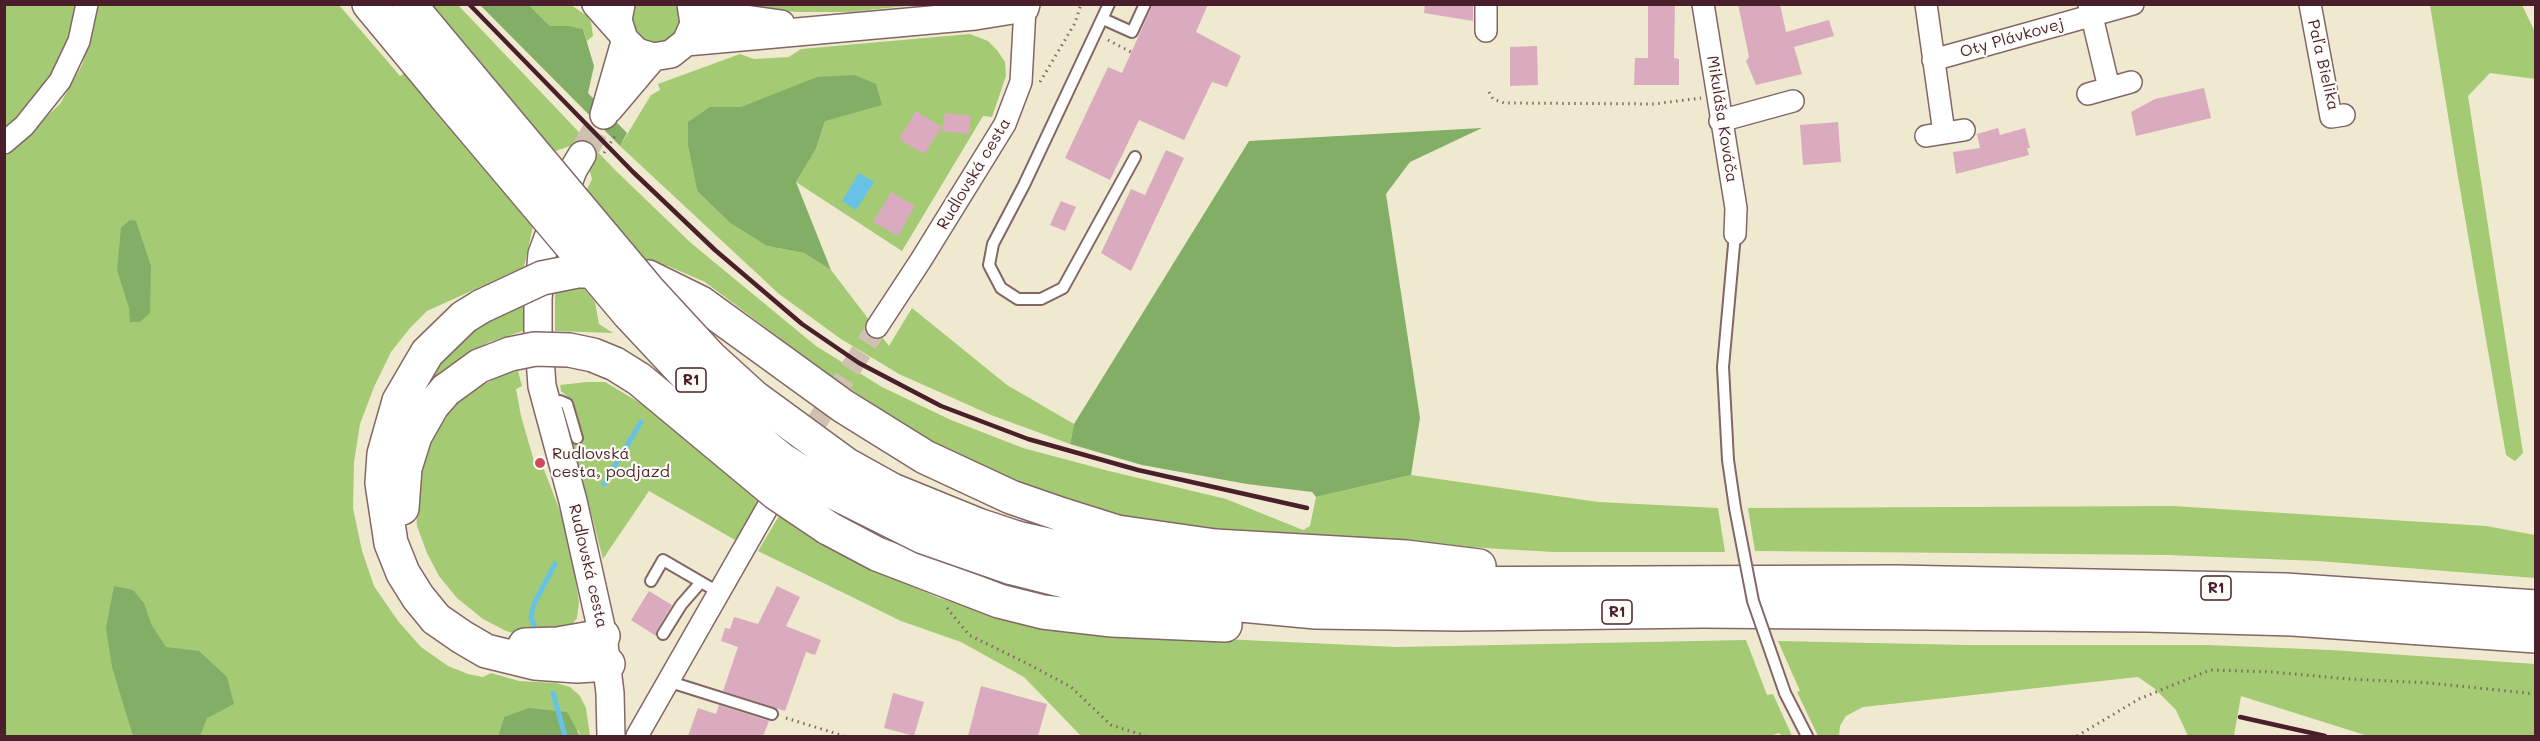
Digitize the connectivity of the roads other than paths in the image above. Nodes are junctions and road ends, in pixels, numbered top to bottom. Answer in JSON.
{"nodes":[{"id":1,"x":87,"y":4,"type":"edge"},
{"id":2,"x":369,"y":4,"type":"edge"},
{"id":3,"x":409,"y":4,"type":"edge"},
{"id":4,"x":596,"y":4,"type":"edge"},
{"id":5,"x":1109,"y":4,"type":"edge"},
{"id":6,"x":1145,"y":4,"type":"edge"},
{"id":7,"x":1486,"y":4,"type":"edge"},
{"id":8,"x":1703,"y":4,"type":"edge"},
{"id":9,"x":1926,"y":4,"type":"edge"},
{"id":10,"x":2133,"y":4,"type":"edge"},
{"id":11,"x":2310,"y":4,"type":"edge"},
{"id":12,"x":1025,"y":6,"type":"edge"},
{"id":13,"x":693,"y":8,"type":"edge"},
{"id":14,"x":2090,"y":10,"type":"edge"},
{"id":15,"x":1103,"y":18,"type":"junction"},
{"id":16,"x":622,"y":25,"type":"edge"},
{"id":17,"x":824,"y":30,"type":"junction"},
{"id":18,"x":1486,"y":31,"type":"dead end"},
{"id":19,"x":686,"y":42,"type":"junction"},
{"id":20,"x":653,"y":57,"type":"junction"},
{"id":21,"x":1933,"y":60,"type":"junction"},
{"id":22,"x":2131,"y":82,"type":"dead end"},
{"id":23,"x":458,"y":87,"type":"junction"},
{"id":24,"x":2109,"y":88,"type":"junction"},
{"id":25,"x":2088,"y":94,"type":"dead end"},
{"id":26,"x":1793,"y":101,"type":"dead end"},
{"id":27,"x":2344,"y":114,"type":"dead end"},
{"id":28,"x":1720,"y":121,"type":"junction"},
{"id":29,"x":1945,"y":133,"type":"dead end"},
{"id":30,"x":4,"y":143,"type":"edge"},
{"id":31,"x":592,"y":156,"type":"tunnel mouth"},
{"id":32,"x":1136,"y":157,"type":"dead end"},
{"id":33,"x":1735,"y":234,"type":"joint"},
{"id":34,"x":877,"y":327,"type":"tunnel mouth"},
{"id":35,"x":546,"y":403,"type":"junction"},
{"id":36,"x":817,"y":422,"type":"tunnel mouth"},
{"id":37,"x":577,"y":438,"type":"dead end"},
{"id":38,"x":1013,"y":552,"type":"junction"},
{"id":39,"x":651,"y":581,"type":"dead end"},
{"id":40,"x":1616,"y":582,"type":"junction"},
{"id":41,"x":710,"y":587,"type":"junction"},
{"id":42,"x":2535,"y":607,"type":"edge"},
{"id":43,"x":1316,"y":612,"type":"junction"},
{"id":44,"x":663,"y":634,"type":"dead end"},
{"id":45,"x":2535,"y":636,"type":"edge"},
{"id":46,"x":605,"y":650,"type":"junction"},
{"id":47,"x":667,"y":681,"type":"junction"},
{"id":48,"x":772,"y":714,"type":"road end"},
{"id":49,"x":611,"y":736,"type":"edge"},
{"id":50,"x":636,"y":736,"type":"edge"},
{"id":51,"x":1807,"y":736,"type":"edge"}],
"edges":[{"from":1,"to":30,"type":"street"},
{"from":2,"to":23,"type":"highway","number":"R1"},
{"from":3,"to":23,"type":"highway","number":"R1"},
{"from":4,"to":16,"type":"street"},
{"from":5,"to":15,"type":"lane"},
{"from":6,"to":15,"type":"lane"},
{"from":7,"to":18,"type":"street"},
{"from":8,"to":28,"type":"street","name":"Mikuláša Kováča"},
{"from":9,"to":21,"type":"street"},
{"from":10,"to":14,"type":"street","name":"Oty Plávkovej"},
{"from":11,"to":27,"type":"street","name":"Paľa Bielika"},
{"from":12,"to":17,"type":"street"},
{"from":12,"to":34,"type":"street","name":"Rudlovská cesta"},
{"from":13,"to":17,"type":"street"},
{"from":13,"to":19,"type":"street"},
{"from":14,"to":21,"type":"street","name":"Oty Plávkovej"},
{"from":14,"to":24,"type":"street"},
{"from":15,"to":32,"type":"lane"},
{"from":16,"to":20,"type":"street"},
{"from":16,"to":20,"type":"street"},
{"from":17,"to":19,"type":"street"},
{"from":19,"to":20,"type":"street"},
{"from":21,"to":29,"type":"street"},
{"from":22,"to":24,"type":"street"},
{"from":23,"to":38,"type":"highway","number":"R1","bridge":true},
{"from":24,"to":25,"type":"street"},
{"from":26,"to":28,"type":"street"},
{"from":28,"to":33,"type":"street","name":"Mikuláša Kováča"},
{"from":31,"to":35,"type":"street","name":"Rudlovská cesta"},
{"from":33,"to":51,"type":"lane","bridge":true},
{"from":35,"to":37,"type":"lane"},
{"from":35,"to":46,"type":"street","name":"Rudlovská cesta"},
{"from":36,"to":41,"type":"street"},
{"from":38,"to":40,"type":"highway","number":"R1"},
{"from":38,"to":43,"type":"highway","number":"R1"},
{"from":39,"to":41,"type":"lane"},
{"from":40,"to":42,"type":"highway","number":"R1"},
{"from":40,"to":46,"type":"highway","bridge":true},
{"from":41,"to":44,"type":"lane"},
{"from":41,"to":47,"type":"street"},
{"from":43,"to":45,"type":"highway","number":"R1"},
{"from":43,"to":46,"type":"highway","bridge":true},
{"from":46,"to":49,"type":"street","name":"Rudlovská cesta"},
{"from":47,"to":48,"type":"lane"},
{"from":47,"to":50,"type":"street"}]}
